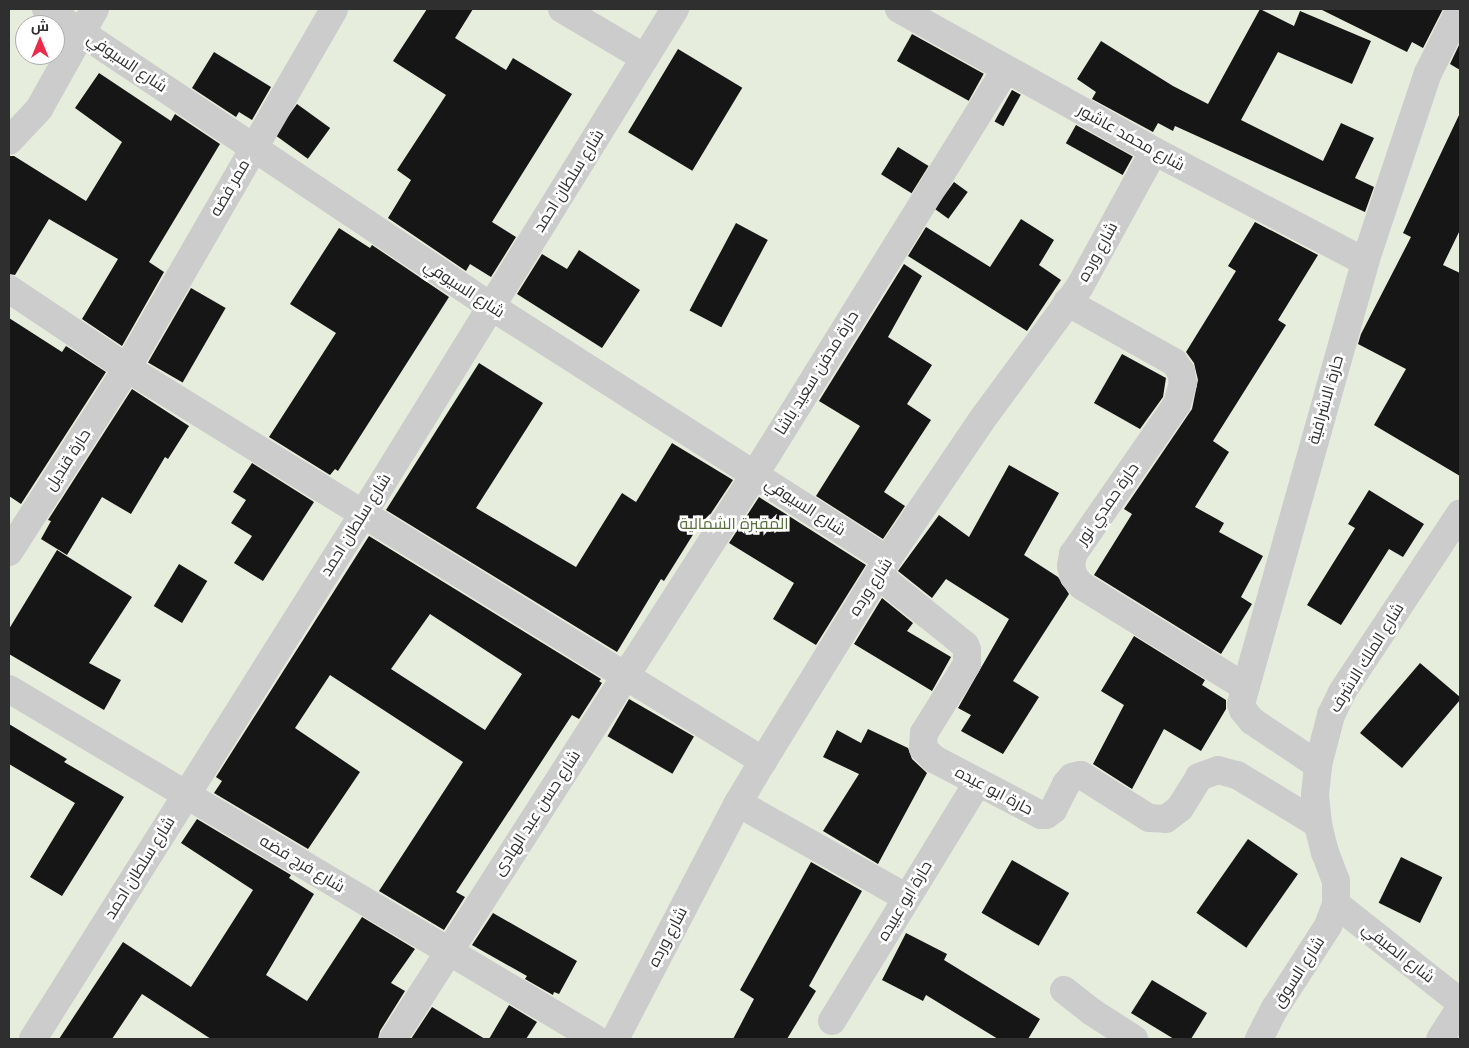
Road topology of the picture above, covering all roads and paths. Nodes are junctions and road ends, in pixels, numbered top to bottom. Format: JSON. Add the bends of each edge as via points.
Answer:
{"nodes":[{"id":1,"x":46,"y":9,"type":"edge"},
{"id":2,"x":94,"y":9,"type":"edge"},
{"id":3,"x":334,"y":9,"type":"edge"},
{"id":4,"x":562,"y":9,"type":"edge"},
{"id":5,"x":675,"y":9,"type":"edge"},
{"id":6,"x":899,"y":9,"type":"edge"},
{"id":7,"x":1460,"y":9,"type":"edge"},
{"id":8,"x":81,"y":32,"type":"junction"},
{"id":9,"x":645,"y":58,"type":"junction"},
{"id":10,"x":1006,"y":68,"type":"junction"},
{"id":11,"x":9,"y":141,"type":"edge"},
{"id":12,"x":252,"y":148,"type":"junction"},
{"id":13,"x":1154,"y":151,"type":"junction"},
{"id":14,"x":1365,"y":262,"type":"junction"},
{"id":15,"x":9,"y":289,"type":"edge"},
{"id":16,"x":1067,"y":302,"type":"junction"},
{"id":17,"x":492,"y":307,"type":"junction"},
{"id":18,"x":127,"y":368,"type":"junction"},
{"id":19,"x":755,"y":474,"type":"junction"},
{"id":20,"x":363,"y":514,"type":"junction"},
{"id":21,"x":1460,"y":514,"type":"edge"},
{"id":22,"x":9,"y":552,"type":"edge"},
{"id":23,"x":882,"y":568,"type":"junction"},
{"id":24,"x":625,"y":676,"type":"junction"},
{"id":25,"x":1245,"y":687,"type":"junction"},
{"id":26,"x":9,"y":689,"type":"edge"},
{"id":27,"x":763,"y":761,"type":"junction"},
{"id":28,"x":1318,"y":765,"type":"junction"},
{"id":29,"x":978,"y":782,"type":"junction"},
{"id":30,"x":186,"y":795,"type":"junction"},
{"id":31,"x":738,"y":803,"type":"junction"},
{"id":32,"x":1318,"y":824,"type":"junction"},
{"id":33,"x":907,"y":898,"type":"junction"},
{"id":34,"x":1336,"y":904,"type":"junction"},
{"id":35,"x":449,"y":952,"type":"junction"},
{"id":36,"x":1064,"y":990,"type":"dead end"},
{"id":37,"x":1460,"y":1002,"type":"edge"},
{"id":38,"x":1460,"y":1008,"type":"edge"},
{"id":39,"x":832,"y":1020,"type":"dead end"},
{"id":40,"x":585,"y":1037,"type":"edge"},
{"id":41,"x":33,"y":1039,"type":"edge"},
{"id":42,"x":393,"y":1039,"type":"edge"},
{"id":43,"x":615,"y":1039,"type":"edge"},
{"id":44,"x":1134,"y":1039,"type":"edge"},
{"id":45,"x":1259,"y":1039,"type":"edge"},
{"id":46,"x":1440,"y":1039,"type":"edge"}],
"edges":[{"from":1,"to":8,"type":"street","name":"شارع السيوفي"},
{"from":2,"to":8,"type":"street"},
{"from":3,"to":12,"type":"street","name":"ممر فضه"},
{"from":4,"to":9,"type":"street"},
{"from":5,"to":9,"type":"street","name":"شارع سلطان احمد"},
{"from":6,"to":10,"type":"street","name":"شارع محمد عاشور"},
{"from":7,"to":14,"type":"street","name":"حارة الاشرافية","via":[[1428,73]]},
{"from":8,"to":11,"type":"street","via":[[39,108]]},
{"from":8,"to":12,"type":"street","name":"شارع السيوفي"},
{"from":9,"to":17,"type":"street","name":"شارع سلطان احمد"},
{"from":10,"to":13,"type":"street","name":"شارع محمد عاشور"},
{"from":10,"to":19,"type":"street","name":"حارة مدفن سعيد باشا"},
{"from":12,"to":17,"type":"street","name":"شارع السيوفي"},
{"from":12,"to":18,"type":"street","name":"ممر فضه"},
{"from":13,"to":14,"type":"street","name":"شارع محمد عاشور"},
{"from":13,"to":16,"type":"street","name":"شارع ورده","via":[[1080,286]]},
{"from":14,"to":25,"type":"street","name":"حارة الاشرافية"},
{"from":15,"to":18,"type":"street"},
{"from":16,"to":23,"type":"street","name":"شارع ورده"},
{"from":16,"to":25,"type":"street","name":"حارة حمدي نور","via":[[1174,362],[1184,383],[1177,404],[1073,554],[1071,566],[1074,577],[1082,586]]},
{"from":17,"to":19,"type":"street","name":"شارع السيوفي"},
{"from":17,"to":20,"type":"street","name":"شارع سلطان احمد"},
{"from":18,"to":20,"type":"street"},
{"from":18,"to":22,"type":"street","name":"حارة قنديل"},
{"from":19,"to":23,"type":"street","name":"شارع السيوفي"},
{"from":19,"to":24,"type":"street","name":"حارة مدفن سعيد باشا"},
{"from":20,"to":24,"type":"street"},
{"from":20,"to":30,"type":"street","name":"شارع سلطان احمد"},
{"from":21,"to":28,"type":"street","name":"شارع الملك الاشرف","via":[[1342,692],[1323,740]]},
{"from":23,"to":27,"type":"street","name":"شارع ورده"},
{"from":23,"to":29,"type":"street","name":"حارة ابو عيده","via":[[965,645],[967,664],[921,741],[927,755]]},
{"from":24,"to":27,"type":"street"},
{"from":24,"to":35,"type":"street","name":"شارع حسن عبد الهادى"},
{"from":25,"to":28,"type":"street","name":"حارة الاشرافية","via":[[1241,704],[1248,716]]},
{"from":26,"to":30,"type":"street","name":"شارع فرج فضه"},
{"from":27,"to":31,"type":"street","name":"شارع ورده"},
{"from":28,"to":32,"type":"street","name":"شارع الملك الاشرف","via":[[1315,795]]},
{"from":29,"to":32,"type":"street","name":"حارة ابو عيده","via":[[1036,814],[1046,815],[1053,810],[1072,777],[1081,775],[1149,818],[1158,820],[1174,815],[1199,777],[1208,772],[1228,771]]},
{"from":29,"to":33,"type":"street","name":"حارة ابو عبيده"},
{"from":30,"to":35,"type":"street","name":"شارع فرج فضه"},
{"from":30,"to":41,"type":"street","name":"شارع سلطان احمد"},
{"from":31,"to":33,"type":"street"},
{"from":31,"to":43,"type":"street","name":"شارع ورده"},
{"from":32,"to":34,"type":"street","name":"شارع الملك الاشرف","via":[[1336,881]]},
{"from":33,"to":39,"type":"street","name":"حارة ابو عبيده"},
{"from":34,"to":37,"type":"street","name":"شارع الصيفي"},
{"from":34,"to":45,"type":"street","name":"شارع السوق","via":[[1328,926]]},
{"from":35,"to":40,"type":"street","name":"شارع فرج فضه"},
{"from":35,"to":42,"type":"street","name":"شارع حسن عبد الهادى"},
{"from":36,"to":44,"type":"street"},
{"from":38,"to":46,"type":"street"}]}
